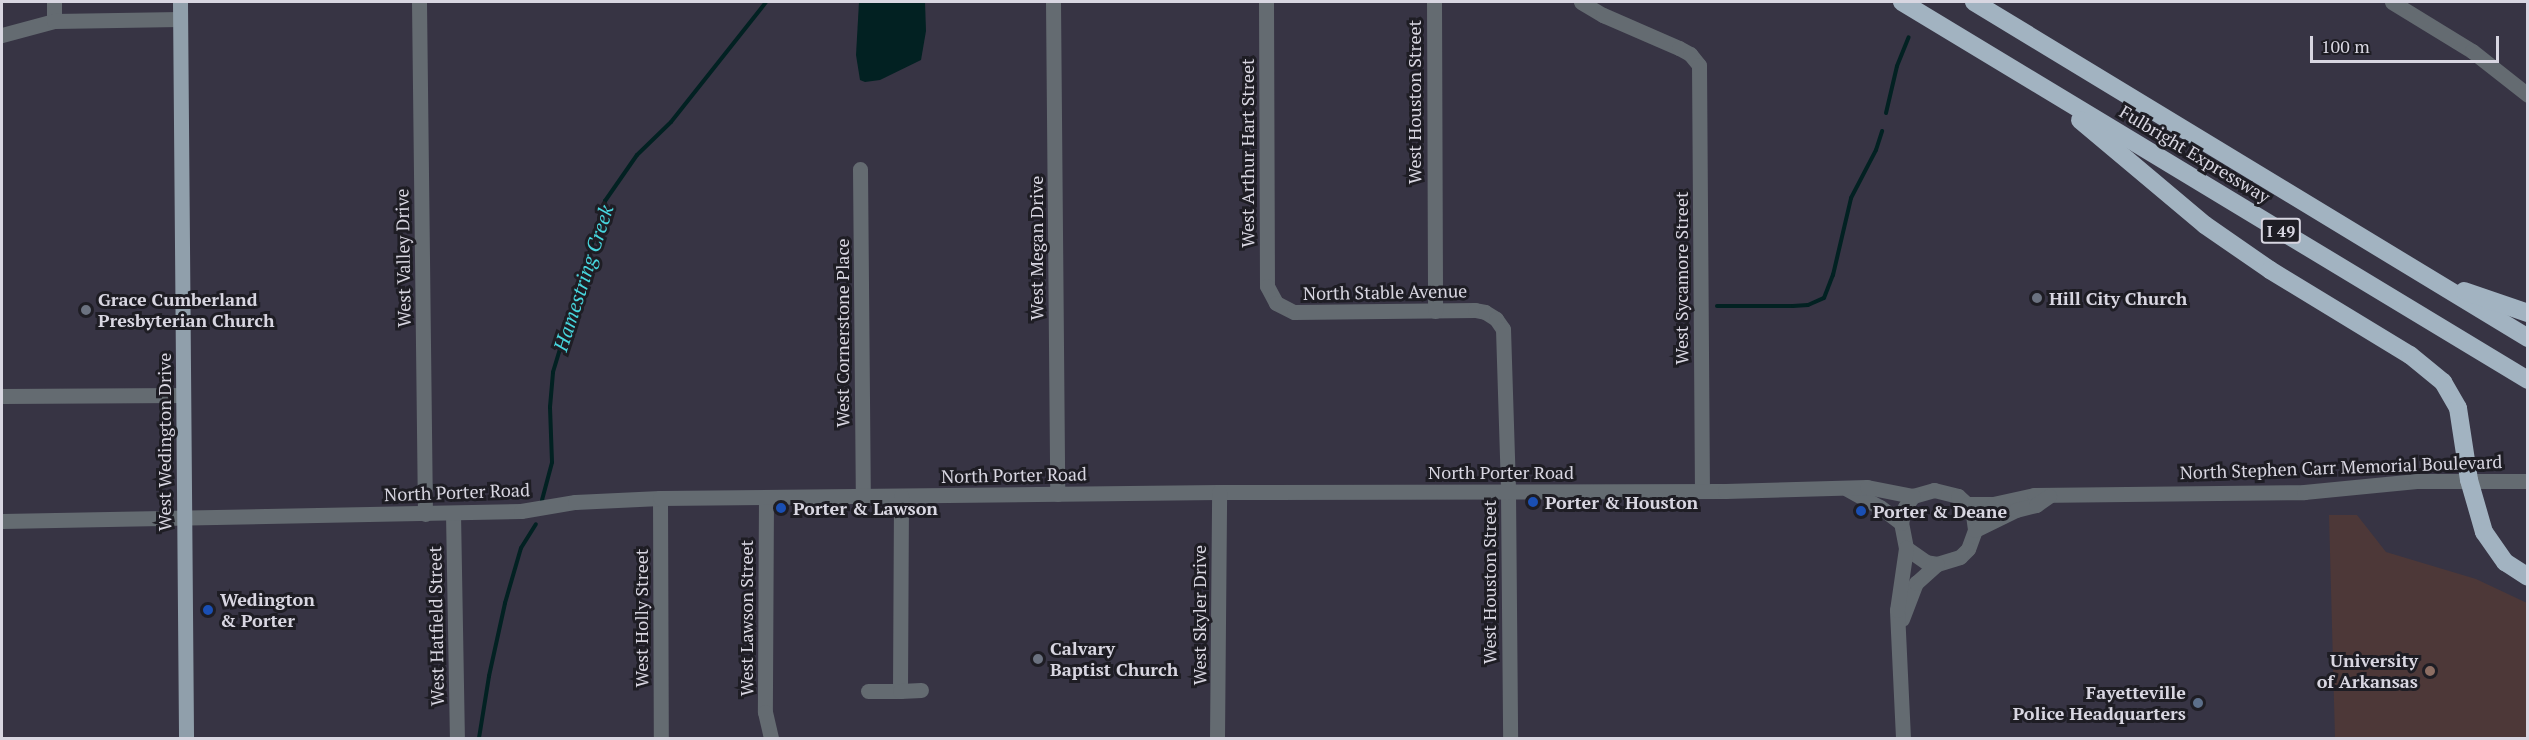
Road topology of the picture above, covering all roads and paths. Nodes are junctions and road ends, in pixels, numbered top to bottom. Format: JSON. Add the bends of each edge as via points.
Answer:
{"nodes":[{"id":1,"x":54,"y":2,"type":"edge"},
{"id":2,"x":180,"y":2,"type":"edge"},
{"id":3,"x":419,"y":2,"type":"edge"},
{"id":4,"x":1053,"y":2,"type":"edge"},
{"id":5,"x":1266,"y":2,"type":"edge"},
{"id":6,"x":1434,"y":2,"type":"edge"},
{"id":7,"x":1581,"y":2,"type":"edge"},
{"id":8,"x":1902,"y":2,"type":"edge"},
{"id":9,"x":1974,"y":2,"type":"edge"},
{"id":10,"x":2392,"y":2,"type":"edge"},
{"id":11,"x":180,"y":20,"type":"junction"},
{"id":12,"x":54,"y":21,"type":"junction"},
{"id":13,"x":2,"y":35,"type":"edge"},
{"id":14,"x":2035,"y":82,"type":"junction"},
{"id":15,"x":2528,"y":95,"type":"edge"},
{"id":16,"x":860,"y":169,"type":"dead end"},
{"id":17,"x":2428,"y":278,"type":"junction"},
{"id":18,"x":1276,"y":303,"type":"joint"},
{"id":19,"x":1435,"y":311,"type":"junction"},
{"id":20,"x":2528,"y":313,"type":"edge"},
{"id":21,"x":1496,"y":319,"type":"joint"},
{"id":22,"x":2528,"y":338,"type":"edge"},
{"id":23,"x":2528,"y":380,"type":"edge"},
{"id":24,"x":183,"y":394,"type":"junction"},
{"id":25,"x":2,"y":396,"type":"edge"},
{"id":26,"x":2469,"y":480,"type":"junction"},
{"id":27,"x":2528,"y":481,"type":"edge"},
{"id":28,"x":1847,"y":489,"type":"junction"},
{"id":29,"x":1702,"y":491,"type":"junction"},
{"id":30,"x":1219,"y":492,"type":"junction"},
{"id":31,"x":1508,"y":492,"type":"junction"},
{"id":32,"x":1057,"y":494,"type":"junction"},
{"id":33,"x":863,"y":496,"type":"junction"},
{"id":34,"x":901,"y":496,"type":"junction"},
{"id":35,"x":1913,"y":496,"type":"junction"},
{"id":36,"x":2049,"y":496,"type":"junction"},
{"id":37,"x":766,"y":497,"type":"junction"},
{"id":38,"x":660,"y":498,"type":"junction"},
{"id":39,"x":1967,"y":504,"type":"junction"},
{"id":40,"x":453,"y":513,"type":"junction"},
{"id":41,"x":425,"y":514,"type":"junction"},
{"id":42,"x":184,"y":518,"type":"junction"},
{"id":43,"x":2,"y":521,"type":"edge"},
{"id":44,"x":1901,"y":524,"type":"junction"},
{"id":45,"x":1975,"y":530,"type":"junction"},
{"id":46,"x":1906,"y":548,"type":"junction"},
{"id":47,"x":1937,"y":564,"type":"junction"},
{"id":48,"x":2528,"y":577,"type":"edge"},
{"id":49,"x":1898,"y":636,"type":"junction"},
{"id":50,"x":921,"y":690,"type":"dead end"},
{"id":51,"x":868,"y":691,"type":"dead end"},
{"id":52,"x":900,"y":691,"type":"junction"},
{"id":53,"x":186,"y":738,"type":"edge"},
{"id":54,"x":458,"y":738,"type":"edge"},
{"id":55,"x":661,"y":738,"type":"edge"},
{"id":56,"x":771,"y":738,"type":"edge"},
{"id":57,"x":1218,"y":738,"type":"edge"},
{"id":58,"x":1510,"y":738,"type":"edge"},
{"id":59,"x":1903,"y":738,"type":"edge"}],
"edges":[{"from":1,"to":12,"type":"street"},
{"from":2,"to":11,"type":"main road","name":"West Wedington Drive"},
{"from":3,"to":41,"type":"street","name":"West Valley Drive"},
{"from":4,"to":32,"type":"street","name":"West Megan Drive"},
{"from":5,"to":18,"type":"street","name":"West Arthur Hart Street","via":[[1268,286]]},
{"from":6,"to":19,"type":"street","name":"West Houston Street"},
{"from":7,"to":29,"type":"street","name":"West Sycamore Street","via":[[1679,48],[1699,65]]},
{"from":8,"to":14,"type":"highway","name":"Fulbright Expressway","number":"I 49"},
{"from":9,"to":17,"type":"highway","name":"Fulbright Expressway","number":"I 49"},
{"from":10,"to":15,"type":"street","via":[[2472,51]]},
{"from":11,"to":12,"type":"street"},
{"from":11,"to":24,"type":"main road","name":"West Wedington Drive"},
{"from":12,"to":13,"type":"street"},
{"from":14,"to":23,"type":"highway","name":"Fulbright Expressway","number":"I 49"},
{"from":14,"to":26,"type":"highway","via":[[2205,225],[2429,369],[2443,382],[2458,408]]},
{"from":16,"to":33,"type":"street","name":"West Cornerstone Place"},
{"from":17,"to":20,"type":"highway"},
{"from":17,"to":22,"type":"highway","name":"Fulbright Expressway","number":"I 49"},
{"from":18,"to":19,"type":"street","name":"North Stable Avenue","via":[[1294,312]]},
{"from":19,"to":21,"type":"street","name":"North Stable Avenue","via":[[1475,310]]},
{"from":21,"to":31,"type":"street","name":"West Houston Street","via":[[1505,342]]},
{"from":24,"to":25,"type":"street"},
{"from":24,"to":42,"type":"main road","name":"West Wedington Drive"},
{"from":26,"to":27,"type":"street","name":"North Stephen Carr Memorial Boulevard"},
{"from":26,"to":36,"type":"street","name":"North Stephen Carr Memorial Boulevard","via":[[2304,492]]},
{"from":26,"to":48,"type":"highway","via":[[2476,512],[2490,543],[2505,562]]},
{"from":28,"to":29,"type":"street","name":"North Porter Road"},
{"from":28,"to":35,"type":"street","name":"North Porter Road","via":[[1867,487]]},
{"from":28,"to":44,"type":"street","name":"North Porter Road"},
{"from":29,"to":31,"type":"street","name":"North Porter Road"},
{"from":30,"to":31,"type":"street","name":"North Porter Road"},
{"from":30,"to":32,"type":"street","name":"North Porter Road"},
{"from":30,"to":57,"type":"street","name":"West Skyler Drive"},
{"from":31,"to":58,"type":"street","name":"West Houston Street"},
{"from":32,"to":34,"type":"street","name":"North Porter Road"},
{"from":33,"to":34,"type":"street","name":"North Porter Road"},
{"from":33,"to":37,"type":"street","name":"North Porter Road"},
{"from":34,"to":52,"type":"street"},
{"from":35,"to":39,"type":"street","via":[[1946,491]]},
{"from":35,"to":44,"type":"street","via":[[1905,507]]},
{"from":36,"to":39,"type":"street","name":"North Stephen Carr Memorial Boulevard"},
{"from":36,"to":45,"type":"street","name":"North Stephen Carr Memorial Boulevard"},
{"from":37,"to":38,"type":"street","name":"North Porter Road"},
{"from":37,"to":56,"type":"street","name":"West Lawson Street","via":[[765,712]]},
{"from":38,"to":40,"type":"street","name":"North Porter Road"},
{"from":38,"to":55,"type":"street","name":"West Holly Street"},
{"from":39,"to":45,"type":"street"},
{"from":40,"to":41,"type":"street","name":"North Porter Road"},
{"from":40,"to":54,"type":"street","name":"West Hatfield Street"},
{"from":41,"to":42,"type":"street","name":"North Porter Road"},
{"from":42,"to":43,"type":"street","name":"North Porter Road"},
{"from":42,"to":53,"type":"main road","name":"West Wedington Drive"},
{"from":44,"to":46,"type":"street"},
{"from":45,"to":47,"type":"street","via":[[1968,549],[1960,557]]},
{"from":46,"to":47,"type":"street","via":[[1926,562]]},
{"from":46,"to":49,"type":"street","via":[[1897,610]]},
{"from":47,"to":49,"type":"street","via":[[1916,583]]},
{"from":49,"to":59,"type":"street"},
{"from":50,"to":52,"type":"street"},
{"from":51,"to":52,"type":"street"}]}
